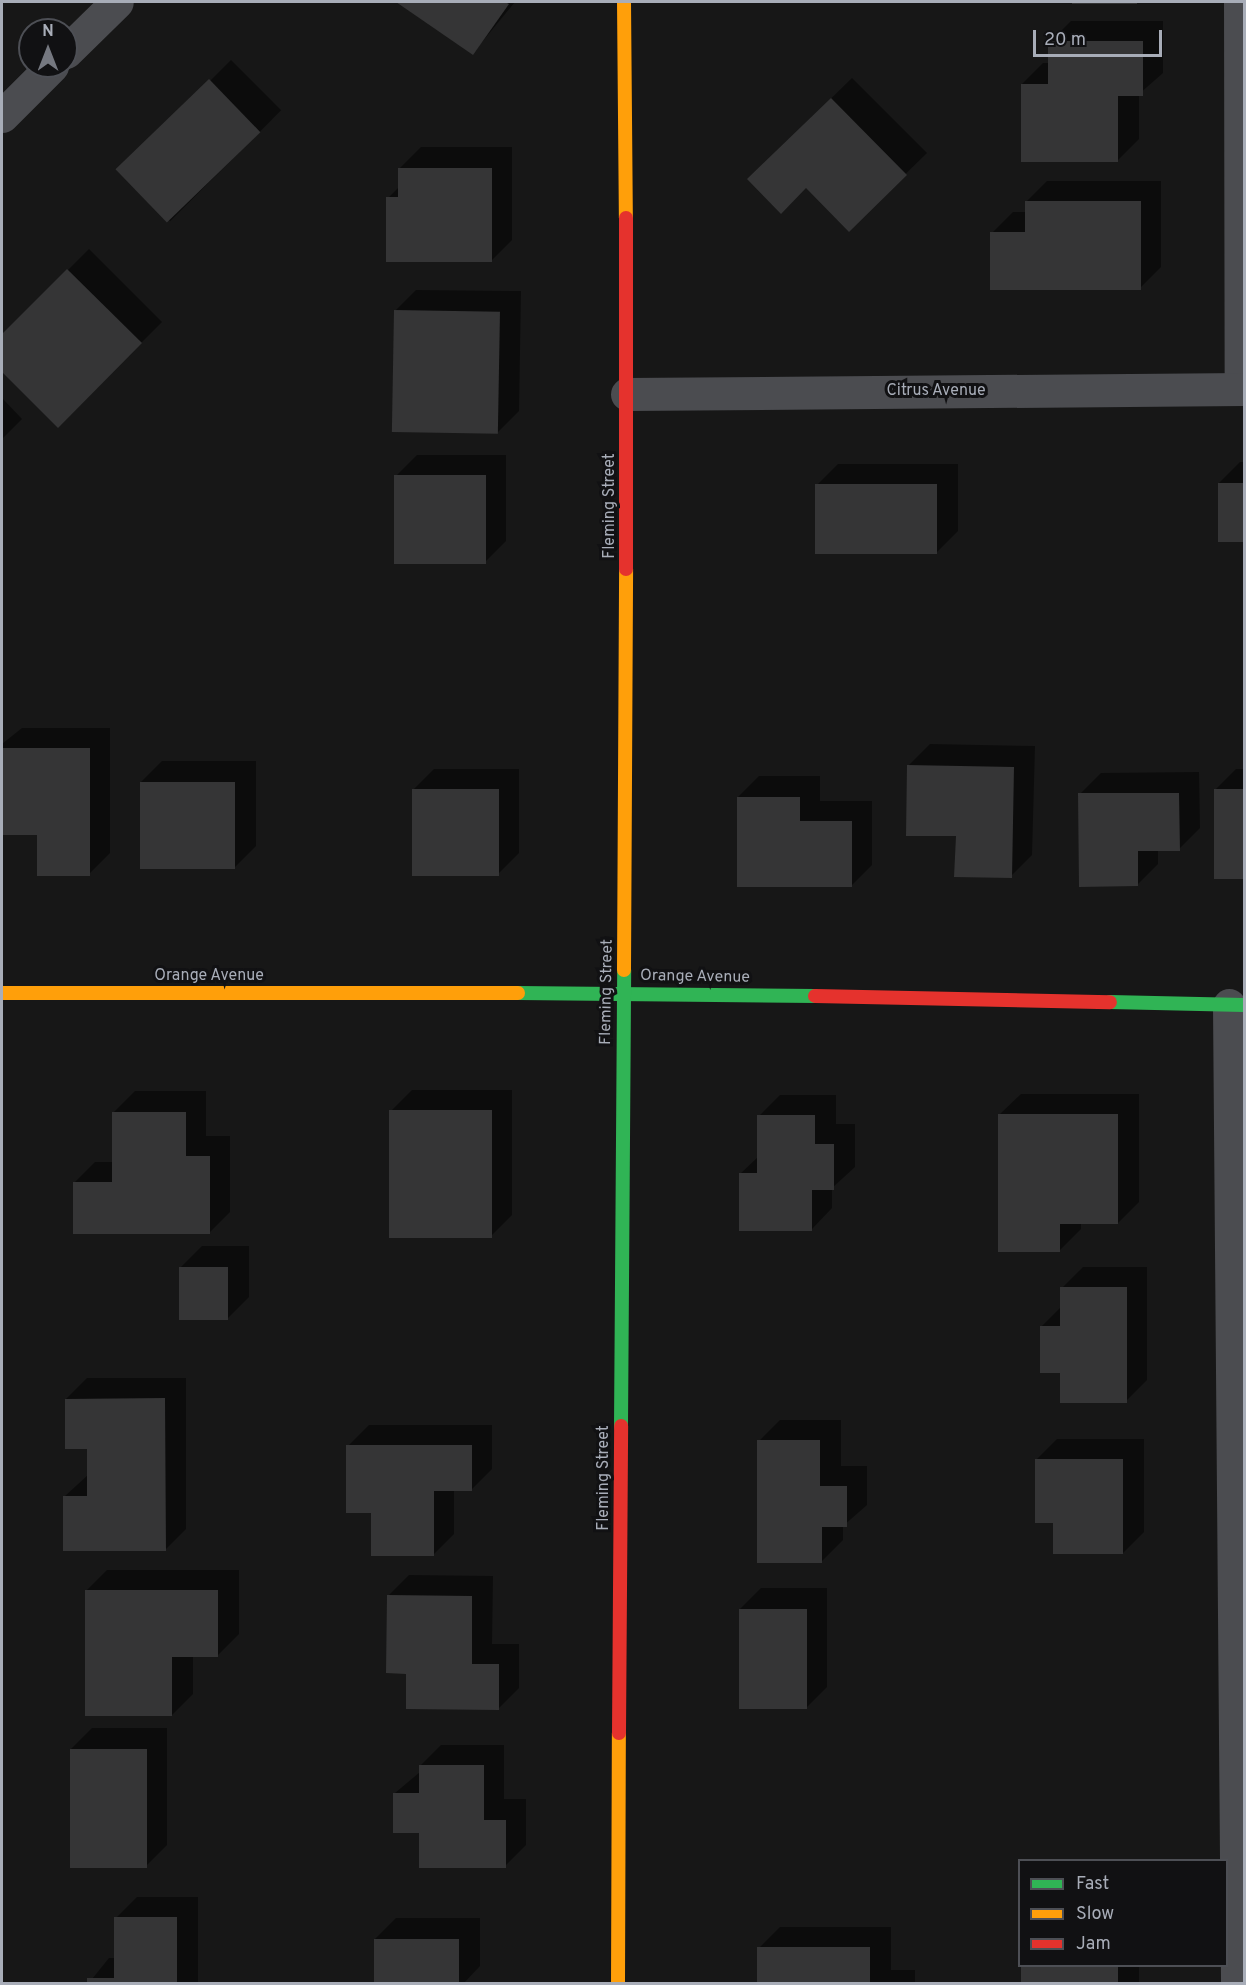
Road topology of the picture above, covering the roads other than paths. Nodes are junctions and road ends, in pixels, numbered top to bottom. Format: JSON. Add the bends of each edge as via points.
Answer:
{"nodes":[{"id":1,"x":117,"y":2,"type":"edge"},
{"id":2,"x":624,"y":2,"type":"edge"},
{"id":3,"x":1240,"y":2,"type":"edge"},
{"id":4,"x":78,"y":40,"type":"edge"},
{"id":5,"x":40,"y":78,"type":"edge"},
{"id":6,"x":2,"y":116,"type":"edge"},
{"id":7,"x":1243,"y":389,"type":"edge"},
{"id":8,"x":627,"y":394,"type":"junction"},
{"id":9,"x":2,"y":993,"type":"edge"},
{"id":10,"x":623,"y":993,"type":"junction"},
{"id":11,"x":1237,"y":1005,"type":"edge"},
{"id":12,"x":1241,"y":1606,"type":"edge"},
{"id":13,"x":618,"y":1983,"type":"edge"},
{"id":14,"x":1237,"y":1983,"type":"edge"}],
"edges":[{"from":1,"to":4,"type":"street"},
{"from":2,"to":8,"type":"street","name":"Fleming Street"},
{"from":3,"to":7,"type":"street"},
{"from":5,"to":6,"type":"street"},
{"from":7,"to":8,"type":"street","name":"Citrus Avenue"},
{"from":8,"to":10,"type":"street","name":"Fleming Street"},
{"from":9,"to":10,"type":"street","name":"Orange Avenue"},
{"from":10,"to":11,"type":"street","name":"Orange Avenue"},
{"from":10,"to":13,"type":"street","name":"Fleming Street"},
{"from":11,"to":12,"type":"street"},
{"from":12,"to":14,"type":"street"}]}
